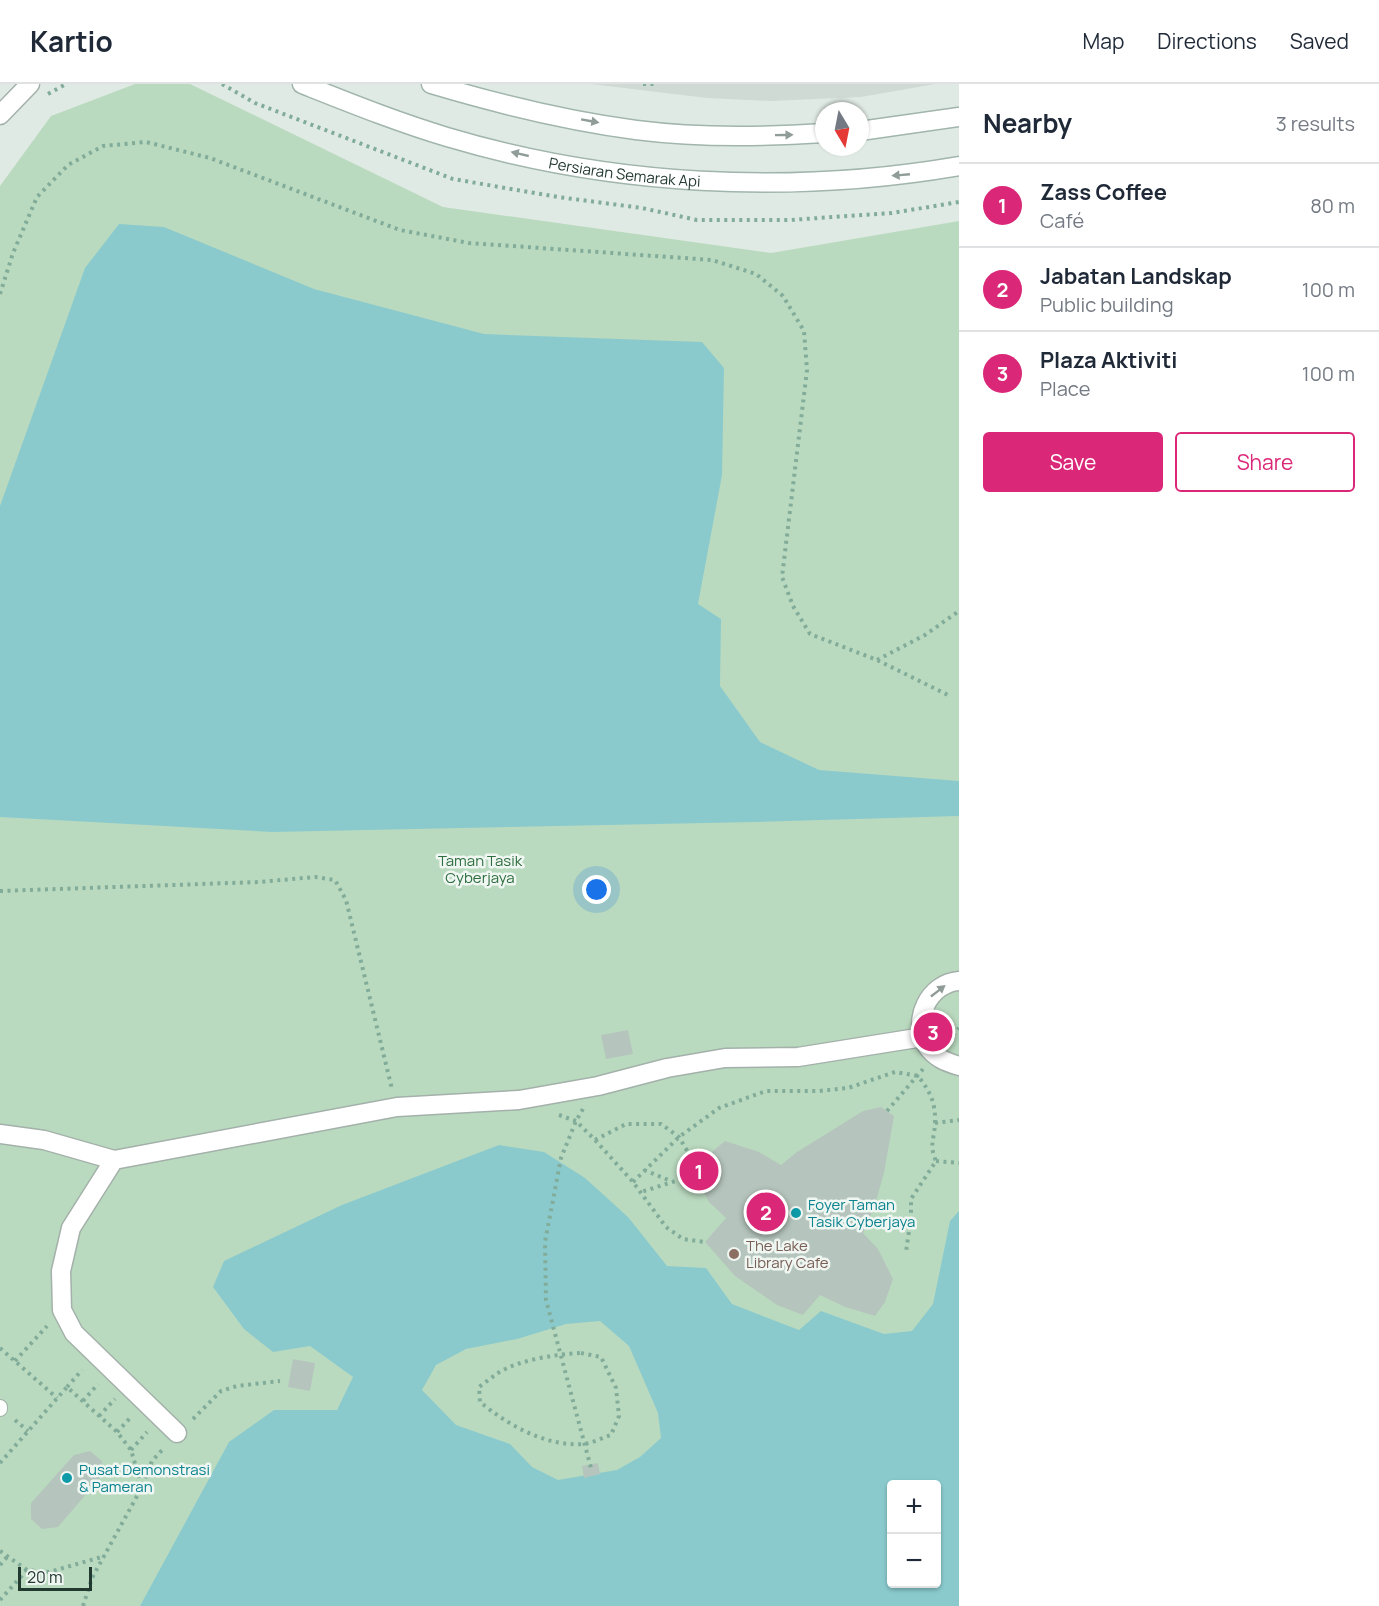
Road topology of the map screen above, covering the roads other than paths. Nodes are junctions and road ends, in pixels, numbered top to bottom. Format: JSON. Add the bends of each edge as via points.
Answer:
{"nodes":[{"id":1,"x":30,"y":84,"type":"edge"},
{"id":2,"x":302,"y":84,"type":"edge"},
{"id":3,"x":431,"y":84,"type":"edge"},
{"id":4,"x":446,"y":87,"type":"edge"},
{"id":5,"x":0,"y":115,"type":"edge"},
{"id":6,"x":959,"y":117,"type":"edge"},
{"id":7,"x":869,"y":130,"type":"edge"},
{"id":8,"x":815,"y":134,"type":"edge"},
{"id":9,"x":959,"y":166,"type":"edge"},
{"id":10,"x":959,"y":981,"type":"edge"},
{"id":11,"x":923,"y":1037,"type":"junction"},
{"id":12,"x":959,"y":1066,"type":"edge"},
{"id":13,"x":0,"y":1134,"type":"edge"},
{"id":14,"x":114,"y":1160,"type":"junction"},
{"id":15,"x":177,"y":1434,"type":"road end"}],
"edges":[{"from":1,"to":5,"type":"street"},
{"from":9,"to":2,"type":"street","name":"Persiaran Semarak Api","one_way":true,"via":[[914,174],[794,182],[651,177],[583,168],[449,137]]},
{"from":3,"to":4,"type":"street"},
{"from":4,"to":8,"type":"street","one_way":true,"via":[[541,112],[637,130]]},
{"from":6,"to":7,"type":"street"},
{"from":11,"to":10,"type":"street","one_way":true,"via":[[923,1009],[930,997],[940,987]]},
{"from":11,"to":12,"type":"street","via":[[936,1055]]},
{"from":11,"to":14,"type":"street","via":[[798,1056],[725,1058],[519,1100],[397,1107]]},
{"from":13,"to":14,"type":"street","via":[[44,1140]]},
{"from":14,"to":15,"type":"street","via":[[71,1228],[61,1271],[62,1310],[74,1333]]}]}
